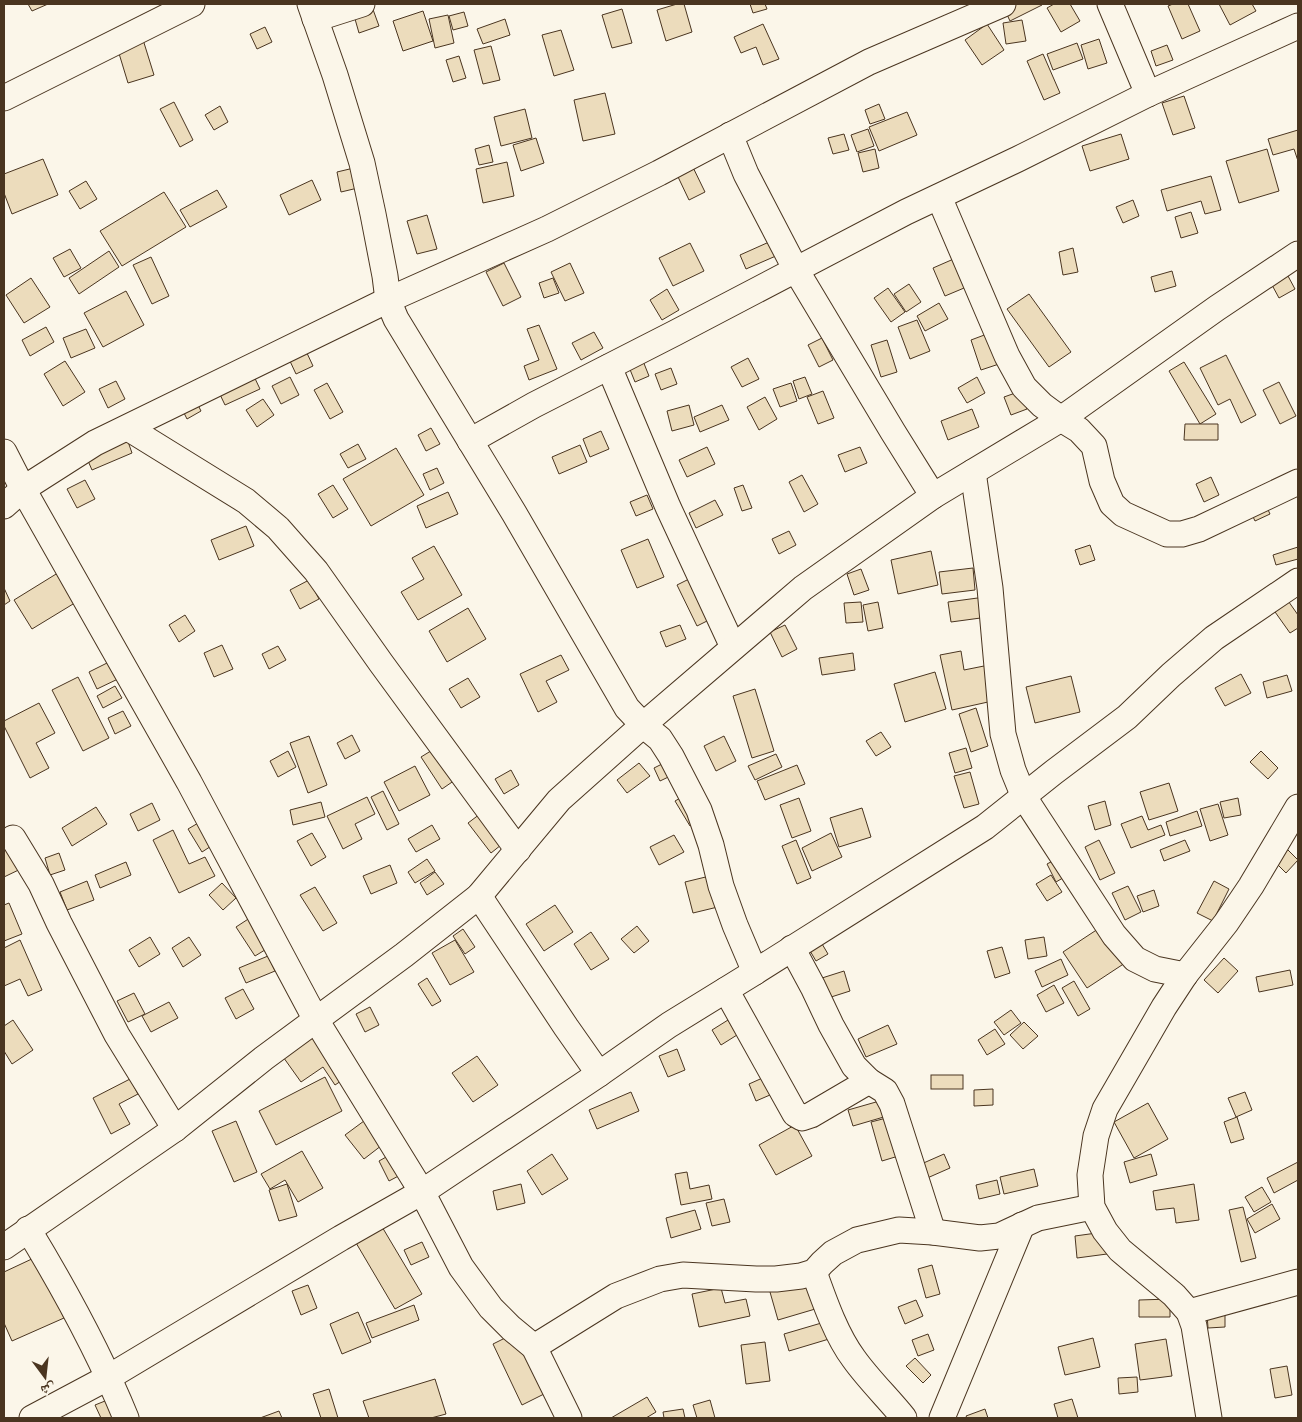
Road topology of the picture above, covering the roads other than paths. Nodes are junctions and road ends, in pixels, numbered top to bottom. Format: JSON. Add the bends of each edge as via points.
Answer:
{"nodes":[{"id":1,"x":192,"y":4,"type":"edge"},
{"id":2,"x":362,"y":4,"type":"edge"},
{"id":3,"x":1003,"y":4,"type":"edge"},
{"id":4,"x":1110,"y":4,"type":"edge"},
{"id":5,"x":312,"y":11,"type":"edge"},
{"id":6,"x":1298,"y":26,"type":"edge"},
{"id":7,"x":7,"y":88,"type":"edge"},
{"id":8,"x":1148,"y":94,"type":"junction"},
{"id":9,"x":730,"y":135,"type":"junction"},
{"id":10,"x":939,"y":197,"type":"junction"},
{"id":11,"x":1298,"y":254,"type":"edge"},
{"id":12,"x":796,"y":270,"type":"junction"},
{"id":13,"x":388,"y":300,"type":"junction"},
{"id":14,"x":609,"y":367,"type":"junction"},
{"id":15,"x":1061,"y":419,"type":"junction"},
{"id":16,"x":128,"y":428,"type":"junction"},
{"id":17,"x":470,"y":441,"type":"junction"},
{"id":18,"x":4,"y":452,"type":"edge"},
{"id":19,"x":973,"y":472,"type":"junction"},
{"id":20,"x":1298,"y":482,"type":"edge"},
{"id":21,"x":23,"y":489,"type":"junction"},
{"id":22,"x":934,"y":496,"type":"junction"},
{"id":23,"x":4,"y":506,"type":"edge"},
{"id":24,"x":1298,"y":581,"type":"edge"},
{"id":25,"x":733,"y":647,"type":"junction"},
{"id":26,"x":643,"y":725,"type":"junction"},
{"id":27,"x":1024,"y":797,"type":"junction"},
{"id":28,"x":1298,"y":807,"type":"edge"},
{"id":29,"x":13,"y":838,"type":"dead end"},
{"id":30,"x":518,"y":850,"type":"junction"},
{"id":31,"x":479,"y":896,"type":"junction"},
{"id":32,"x":792,"y":948,"type":"junction"},
{"id":33,"x":755,"y":972,"type":"junction"},
{"id":34,"x":1185,"y":976,"type":"junction"},
{"id":35,"x":726,"y":990,"type":"junction"},
{"id":36,"x":316,"y":1020,"type":"junction"},
{"id":37,"x":599,"y":1074,"type":"junction"},
{"id":38,"x":869,"y":1081,"type":"junction"},
{"id":39,"x":176,"y":1128,"type":"junction"},
{"id":40,"x":422,"y":1192,"type":"junction"},
{"id":41,"x":1092,"y":1207,"type":"junction"},
{"id":42,"x":1022,"y":1225,"type":"junction"},
{"id":43,"x":28,"y":1229,"type":"junction"},
{"id":44,"x":932,"y":1232,"type":"junction"},
{"id":45,"x":4,"y":1247,"type":"edge"},
{"id":46,"x":814,"y":1272,"type":"junction"},
{"id":47,"x":1298,"y":1282,"type":"edge"},
{"id":48,"x":1189,"y":1312,"type":"junction"},
{"id":49,"x":534,"y":1347,"type":"junction"},
{"id":50,"x":109,"y":1377,"type":"junction"},
{"id":51,"x":32,"y":1418,"type":"edge"},
{"id":52,"x":126,"y":1418,"type":"edge"},
{"id":53,"x":570,"y":1418,"type":"edge"},
{"id":54,"x":904,"y":1418,"type":"edge"},
{"id":55,"x":942,"y":1418,"type":"edge"},
{"id":56,"x":1209,"y":1418,"type":"edge"}],
"edges":[{"from":1,"to":7,"type":"street"},
{"from":2,"to":5,"type":"street"},
{"from":3,"to":9,"type":"street","via":[[869,62]]},
{"from":4,"to":8,"type":"street"},
{"from":5,"to":13,"type":"street","via":[[362,163]]},
{"from":6,"to":8,"type":"street"},
{"from":8,"to":10,"type":"street"},
{"from":9,"to":12,"type":"street","via":[[746,174]]},
{"from":9,"to":13,"type":"street","via":[[547,229]]},
{"from":10,"to":12,"type":"street"},
{"from":10,"to":15,"type":"street","via":[[1007,356],[1024,387]]},
{"from":11,"to":15,"type":"street"},
{"from":12,"to":14,"type":"street"},
{"from":12,"to":22,"type":"street"},
{"from":13,"to":16,"type":"street"},
{"from":13,"to":17,"type":"street","via":[[396,319]]},
{"from":14,"to":17,"type":"street"},
{"from":14,"to":25,"type":"street","via":[[668,507]]},
{"from":15,"to":19,"type":"street"},
{"from":15,"to":20,"type":"street","via":[[1079,430],[1094,446],[1102,481],[1112,504],[1123,514],[1167,534],[1199,529]]},
{"from":16,"to":21,"type":"street","via":[[95,443]]},
{"from":16,"to":30,"type":"street","via":[[246,501],[278,528],[316,571]]},
{"from":17,"to":26,"type":"street","via":[[627,708]]},
{"from":18,"to":21,"type":"street"},
{"from":19,"to":22,"type":"street"},
{"from":19,"to":27,"type":"street","via":[[990,588],[1003,734]]},
{"from":21,"to":23,"type":"street"},
{"from":21,"to":36,"type":"street","via":[[190,782]]},
{"from":22,"to":25,"type":"street","via":[[803,588]]},
{"from":24,"to":27,"type":"street","via":[[1214,638],[1127,717]]},
{"from":25,"to":26,"type":"street"},
{"from":26,"to":30,"type":"street","via":[[559,800]]},
{"from":26,"to":33,"type":"street","via":[[660,738],[672,756],[699,810],[721,886]]},
{"from":27,"to":32,"type":"street","via":[[985,827]]},
{"from":27,"to":34,"type":"street","via":[[1114,935],[1135,959],[1156,969]]},
{"from":28,"to":34,"type":"street","via":[[1251,886]]},
{"from":29,"to":39,"type":"street","via":[[41,884],[117,1034]]},
{"from":30,"to":31,"type":"street"},
{"from":31,"to":36,"type":"street"},
{"from":31,"to":37,"type":"street"},
{"from":32,"to":33,"type":"street"},
{"from":32,"to":38,"type":"street","via":[[854,1066]]},
{"from":33,"to":35,"type":"street"},
{"from":34,"to":41,"type":"street","via":[[1105,1109],[1096,1136],[1090,1175]]},
{"from":35,"to":37,"type":"street"},
{"from":35,"to":38,"type":"street","via":[[795,1114],[802,1118],[818,1111]]},
{"from":36,"to":39,"type":"street"},
{"from":36,"to":40,"type":"street"},
{"from":37,"to":40,"type":"street"},
{"from":38,"to":44,"type":"street","via":[[885,1091],[892,1104]]},
{"from":39,"to":43,"type":"street"},
{"from":40,"to":49,"type":"street","via":[[471,1281],[491,1308]]},
{"from":40,"to":50,"type":"street"},
{"from":41,"to":42,"type":"street","via":[[1038,1218]]},
{"from":41,"to":48,"type":"street","via":[[1120,1250],[1174,1295]]},
{"from":42,"to":44,"type":"street","via":[[999,1236],[980,1238]]},
{"from":42,"to":55,"type":"street"},
{"from":43,"to":45,"type":"street"},
{"from":43,"to":50,"type":"street"},
{"from":44,"to":46,"type":"street","via":[[899,1230],[857,1240],[832,1253]]},
{"from":46,"to":49,"type":"street","via":[[776,1279],[683,1275],[660,1279],[616,1296]]},
{"from":46,"to":54,"type":"street","via":[[825,1305],[853,1358]]},
{"from":47,"to":48,"type":"street"},
{"from":48,"to":56,"type":"street"},
{"from":49,"to":53,"type":"street"},
{"from":50,"to":51,"type":"street"},
{"from":50,"to":52,"type":"street"}]}
